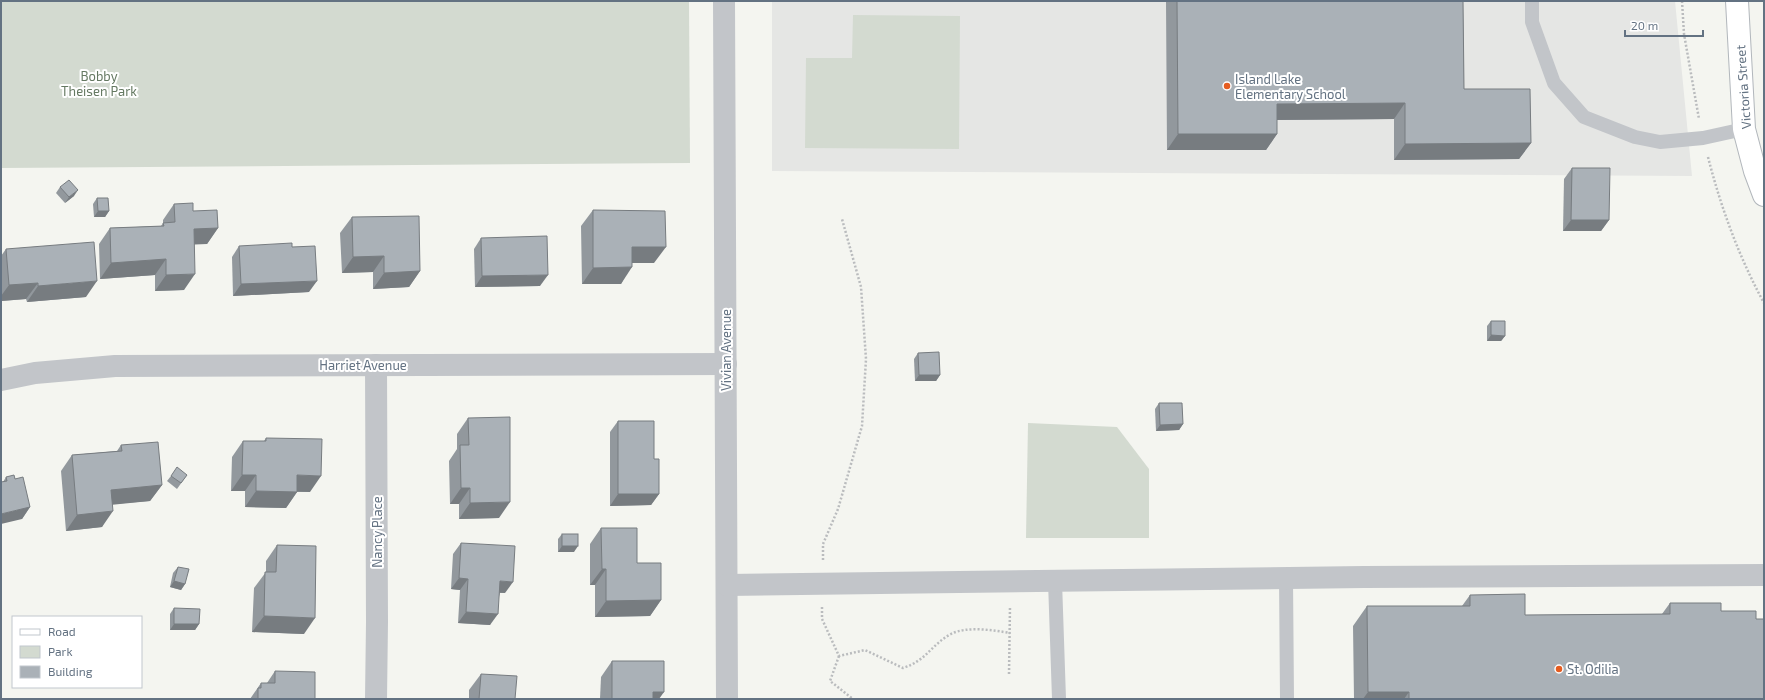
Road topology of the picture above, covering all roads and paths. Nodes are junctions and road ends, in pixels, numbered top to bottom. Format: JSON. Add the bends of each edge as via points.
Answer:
{"nodes":[{"id":1,"x":724,"y":1,"type":"edge"},
{"id":2,"x":1532,"y":1,"type":"edge"},
{"id":3,"x":1737,"y":1,"type":"edge"},
{"id":4,"x":1744,"y":129,"type":"junction"},
{"id":5,"x":1764,"y":195,"type":"edge"},
{"id":6,"x":842,"y":219,"type":"dead end"},
{"id":7,"x":726,"y":364,"type":"junction"},
{"id":8,"x":376,"y":365,"type":"junction"},
{"id":9,"x":1,"y":380,"type":"edge"},
{"id":10,"x":1764,"y":575,"type":"edge"},
{"id":11,"x":1286,"y":578,"type":"junction"},
{"id":12,"x":1010,"y":581,"type":"junction"},
{"id":13,"x":1055,"y":581,"type":"junction"},
{"id":14,"x":822,"y":583,"type":"junction"},
{"id":15,"x":727,"y":585,"type":"junction"},
{"id":16,"x":1010,"y":633,"type":"junction"},
{"id":17,"x":839,"y":656,"type":"junction"},
{"id":18,"x":1009,"y":674,"type":"dead end"},
{"id":19,"x":376,"y":699,"type":"edge"},
{"id":20,"x":728,"y":699,"type":"edge"},
{"id":21,"x":853,"y":699,"type":"edge"},
{"id":22,"x":1059,"y":699,"type":"edge"},
{"id":23,"x":1287,"y":699,"type":"edge"}],
"edges":[{"from":1,"to":7,"type":"street","name":"Vivian Avenue"},
{"from":2,"to":4,"type":"lane","via":[[1532,22],[1554,84],[1584,117],[1635,138],[1660,142],[1703,138]]},
{"from":3,"to":4,"type":"street","name":"Victoria Street"},
{"from":4,"to":5,"type":"street","name":"Victoria Street"},
{"from":6,"to":14,"type":"path","via":[[861,287],[866,359],[862,426],[838,509],[823,544]]},
{"from":7,"to":8,"type":"street","name":"Harriet Avenue"},
{"from":7,"to":15,"type":"street","name":"Vivian Avenue"},
{"from":8,"to":9,"type":"street","name":"Harriet Avenue","via":[[92,367],[35,373]]},
{"from":8,"to":19,"type":"street","name":"Nancy Place"},
{"from":10,"to":11,"type":"street"},
{"from":11,"to":13,"type":"street"},
{"from":11,"to":23,"type":"lane"},
{"from":12,"to":13,"type":"street"},
{"from":12,"to":14,"type":"street"},
{"from":12,"to":16,"type":"path"},
{"from":13,"to":22,"type":"lane"},
{"from":14,"to":15,"type":"street"},
{"from":14,"to":17,"type":"path","via":[[822,619]]},
{"from":15,"to":20,"type":"street","name":"Vivian Avenue"},
{"from":16,"to":17,"type":"path","via":[[980,628],[952,634],[916,664],[903,668],[865,650]]},
{"from":16,"to":18,"type":"path"},
{"from":17,"to":21,"type":"path","via":[[830,681]]}]}
